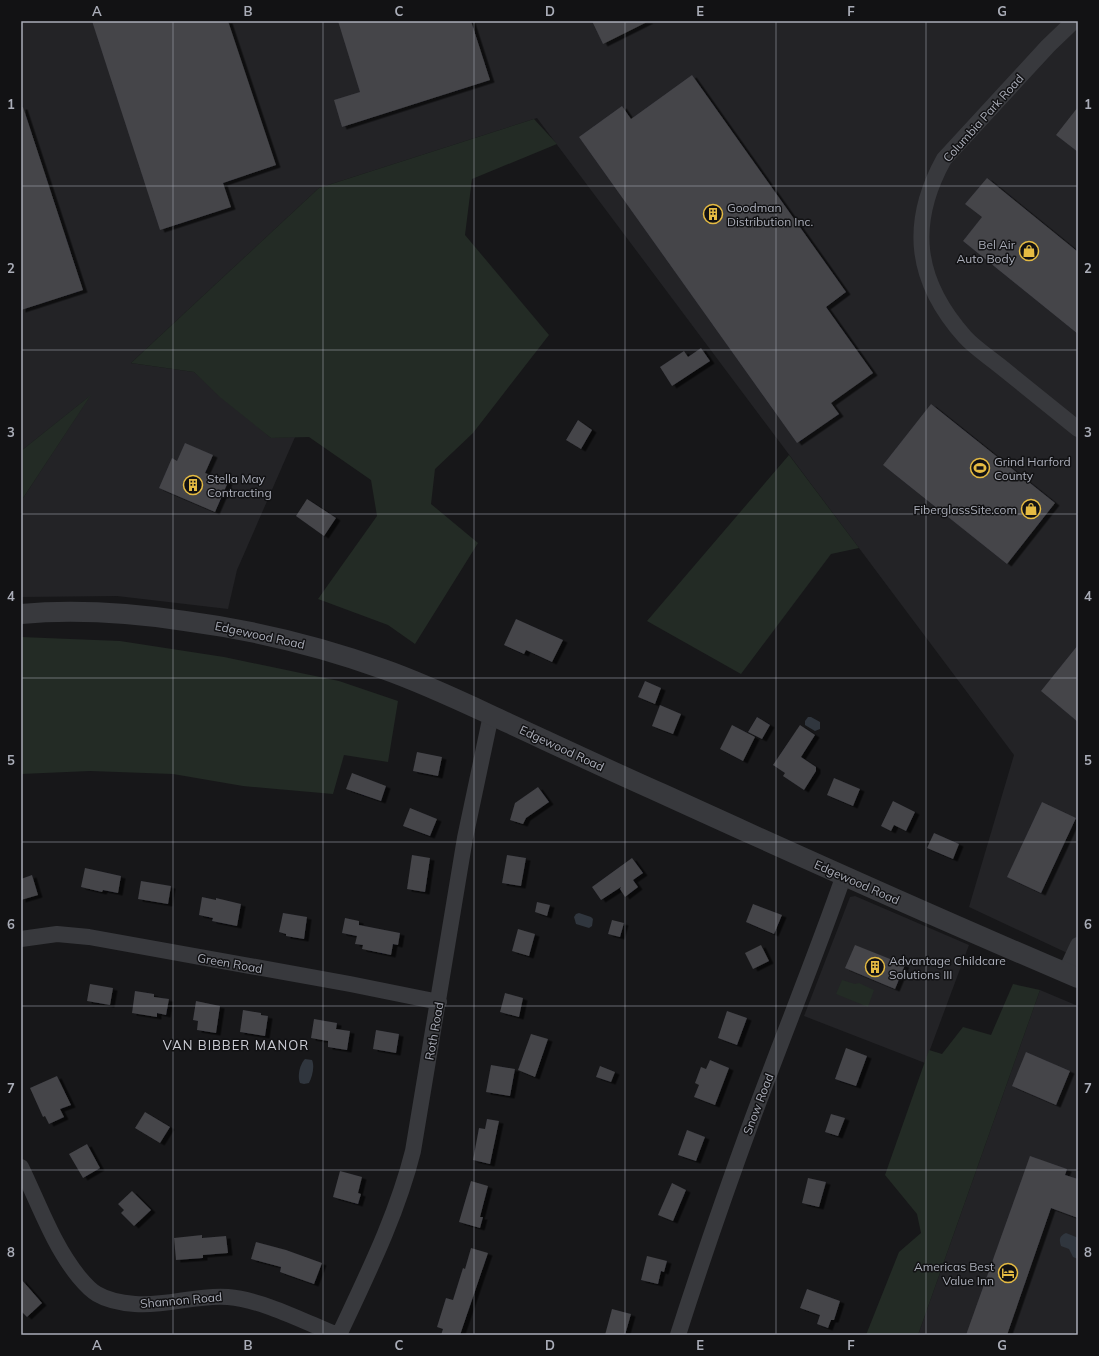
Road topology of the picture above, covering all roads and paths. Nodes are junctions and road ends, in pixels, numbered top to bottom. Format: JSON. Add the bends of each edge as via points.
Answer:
{"nodes":[{"id":1,"x":1074,"y":21,"type":"edge"},
{"id":2,"x":1078,"y":429,"type":"edge"},
{"id":3,"x":21,"y":614,"type":"edge"},
{"id":4,"x":491,"y":715,"type":"junction"},
{"id":5,"x":844,"y":876,"type":"junction"},
{"id":6,"x":21,"y":939,"type":"edge"},
{"id":7,"x":1078,"y":945,"type":"edge"},
{"id":8,"x":1072,"y":976,"type":"edge"},
{"id":9,"x":439,"y":1002,"type":"junction"},
{"id":10,"x":21,"y":1167,"type":"edge"},
{"id":11,"x":338,"y":1335,"type":"edge"},
{"id":12,"x":678,"y":1335,"type":"edge"}],
"edges":[{"from":1,"to":2,"type":"street","name":"Columbia Park Road","via":[[944,159],[926,199],[921,251],[933,292],[947,315],[966,338]]},
{"from":3,"to":4,"type":"street","name":"Edgewood Road","via":[[132,614],[272,636],[327,650],[386,670]]},
{"from":4,"to":5,"type":"street","name":"Edgewood Road"},
{"from":4,"to":9,"type":"street","name":"Roth Road","via":[[465,838]]},
{"from":5,"to":8,"type":"street","name":"Edgewood Road"},
{"from":5,"to":12,"type":"street","name":"Snow Road","via":[[752,1120]]},
{"from":6,"to":9,"type":"street","name":"Green Road","via":[[57,934],[90,937]]},
{"from":7,"to":8,"type":"street"},
{"from":9,"to":11,"type":"street","name":"Roth Road","via":[[407,1178],[373,1262]]},
{"from":10,"to":11,"type":"street","name":"Shannon Road","via":[[55,1240],[77,1274],[96,1293],[134,1304],[228,1296],[262,1305]]}]}
